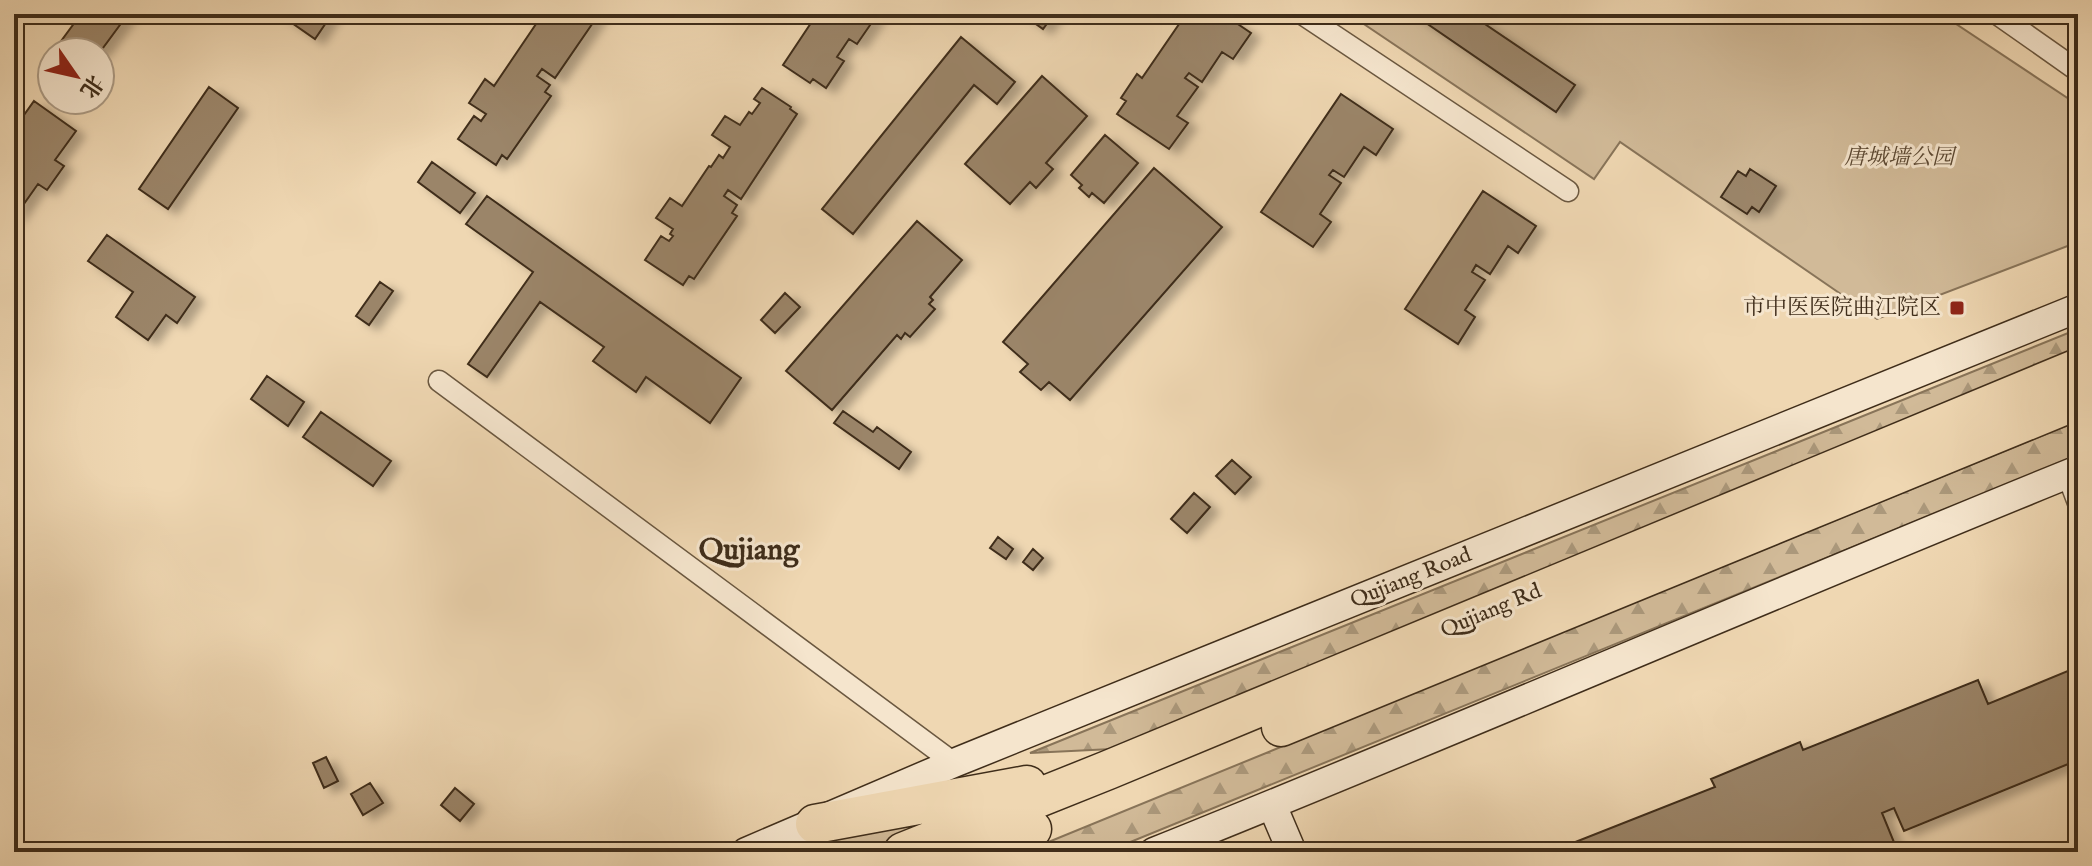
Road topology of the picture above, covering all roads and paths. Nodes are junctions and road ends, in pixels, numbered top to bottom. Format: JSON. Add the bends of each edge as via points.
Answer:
{"nodes":[{"id":1,"x":1302,"y":14,"type":"edge"},
{"id":2,"x":1997,"y":14,"type":"edge"},
{"id":3,"x":2078,"y":71,"type":"edge"},
{"id":4,"x":1568,"y":191,"type":"dead end"},
{"id":5,"x":2078,"y":308,"type":"edge"},
{"id":6,"x":2078,"y":368,"type":"edge"},
{"id":7,"x":439,"y":381,"type":"dead end"},
{"id":8,"x":2078,"y":400,"type":"edge"},
{"id":9,"x":2073,"y":472,"type":"edge"},
{"id":10,"x":2078,"y":503,"type":"edge"},
{"id":11,"x":954,"y":763,"type":"junction"},
{"id":12,"x":1108,"y":770,"type":"junction"},
{"id":13,"x":1272,"y":805,"type":"junction"},
{"id":14,"x":815,"y":824,"type":"junction"},
{"id":15,"x":746,"y":852,"type":"edge"},
{"id":16,"x":903,"y":852,"type":"edge"},
{"id":17,"x":975,"y":852,"type":"edge"},
{"id":18,"x":1154,"y":852,"type":"edge"},
{"id":19,"x":1292,"y":852,"type":"edge"}],
"edges":[{"from":1,"to":4,"type":"street"},
{"from":2,"to":3,"type":"street"},
{"from":5,"to":11,"type":"main road","name":"Qujiang Road"},
{"from":6,"to":12,"type":"highway","name":"Qujiang Rd"},
{"from":7,"to":11,"type":"street"},
{"from":8,"to":17,"type":"highway","name":"Qujiang Rd"},
{"from":9,"to":10,"type":"street"},
{"from":9,"to":13,"type":"main road"},
{"from":11,"to":14,"type":"main road","name":"Qujiang Road"},
{"from":12,"to":14,"type":"highway"},
{"from":12,"to":16,"type":"highway","name":"Qujiang Rd"},
{"from":13,"to":18,"type":"main road"},
{"from":13,"to":19,"type":"main road"},
{"from":14,"to":15,"type":"main road","name":"Qujiang Road"}]}
